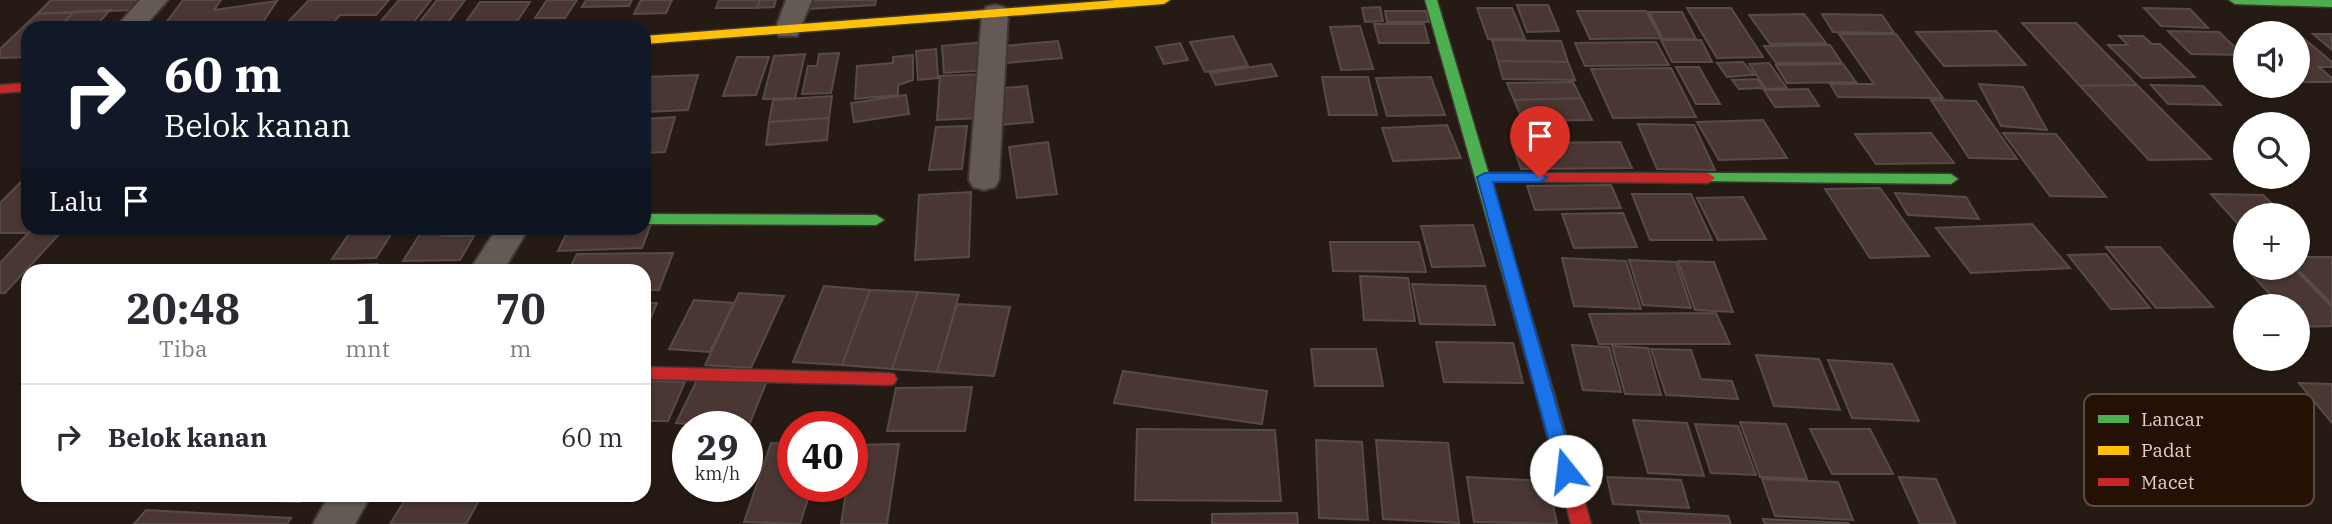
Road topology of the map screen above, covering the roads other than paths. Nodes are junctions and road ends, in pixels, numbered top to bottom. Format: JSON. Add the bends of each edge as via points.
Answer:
{"nodes":[{"id":1,"x":155,"y":0,"type":"edge"},
{"id":2,"x":799,"y":0,"type":"edge"},
{"id":3,"x":1150,"y":0,"type":"edge"},
{"id":4,"x":1431,"y":0,"type":"edge"},
{"id":5,"x":2237,"y":0,"type":"edge"},
{"id":6,"x":2332,"y":3,"type":"edge"},
{"id":7,"x":995,"y":13,"type":"junction"},
{"id":8,"x":135,"y":21,"type":"edge"},
{"id":9,"x":788,"y":30,"type":"junction"},
{"id":10,"x":651,"y":40,"type":"edge"},
{"id":11,"x":21,"y":88,"type":"edge"},
{"id":12,"x":0,"y":89,"type":"edge"},
{"id":13,"x":1485,"y":177,"type":"junction"},
{"id":14,"x":1951,"y":179,"type":"dead end"},
{"id":15,"x":984,"y":180,"type":"dead end"},
{"id":16,"x":651,"y":219,"type":"edge"},
{"id":17,"x":876,"y":220,"type":"dead end"},
{"id":18,"x":508,"y":235,"type":"edge"},
{"id":19,"x":490,"y":264,"type":"edge"},
{"id":20,"x":651,"y":373,"type":"edge"},
{"id":21,"x":888,"y":379,"type":"dead end"},
{"id":22,"x":347,"y":502,"type":"edge"},
{"id":23,"x":333,"y":524,"type":"edge"},
{"id":24,"x":1581,"y":524,"type":"edge"}],
"edges":[{"from":1,"to":8,"type":"street"},
{"from":2,"to":9,"type":"street"},
{"from":3,"to":7,"type":"street"},
{"from":4,"to":13,"type":"street"},
{"from":5,"to":6,"type":"street"},
{"from":7,"to":9,"type":"street"},
{"from":7,"to":15,"type":"street"},
{"from":9,"to":10,"type":"street"},
{"from":11,"to":12,"type":"street"},
{"from":13,"to":14,"type":"street"},
{"from":13,"to":24,"type":"street"},
{"from":16,"to":17,"type":"street"},
{"from":18,"to":19,"type":"street"},
{"from":20,"to":21,"type":"street"},
{"from":22,"to":23,"type":"street"}]}
